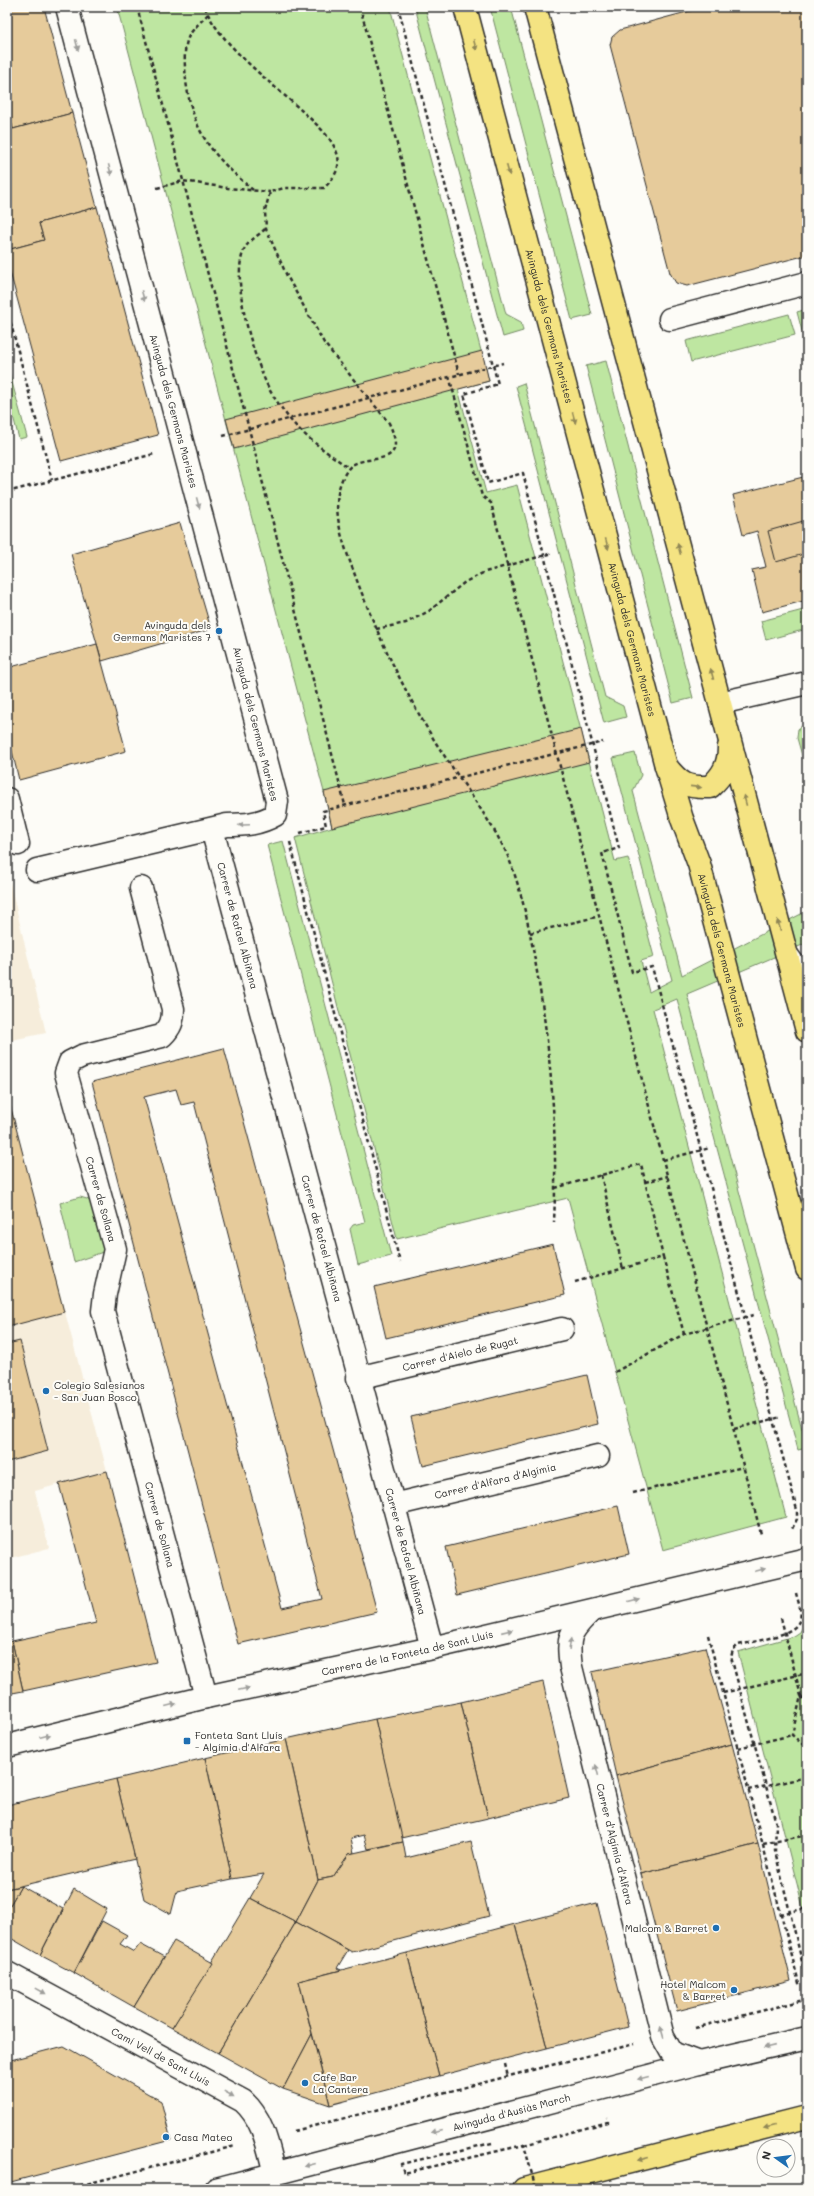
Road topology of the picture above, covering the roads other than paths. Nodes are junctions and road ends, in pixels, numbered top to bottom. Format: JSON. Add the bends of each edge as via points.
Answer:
{"nodes":[{"id":1,"x":67,"y":7,"type":"edge"},
{"id":2,"x":465,"y":7,"type":"edge"},
{"id":3,"x":535,"y":7,"type":"edge"},
{"id":4,"x":807,"y":283,"type":"edge"},
{"id":5,"x":670,"y":319,"type":"dead end"},
{"id":6,"x":807,"y":683,"type":"edge"},
{"id":7,"x":720,"y":703,"type":"junction"},
{"id":8,"x":728,"y":736,"type":"junction"},
{"id":9,"x":666,"y":766,"type":"junction"},
{"id":10,"x":7,"y":799,"type":"edge"},
{"id":11,"x":212,"y":829,"type":"junction"},
{"id":12,"x":18,"y":844,"type":"dead end"},
{"id":13,"x":37,"y":870,"type":"dead end"},
{"id":14,"x":141,"y":888,"type":"dead end"},
{"id":15,"x":787,"y":955,"type":"junction"},
{"id":16,"x":807,"y":976,"type":"edge"},
{"id":17,"x":807,"y":1031,"type":"edge"},
{"id":18,"x":807,"y":1269,"type":"edge"},
{"id":19,"x":562,"y":1329,"type":"dead end"},
{"id":20,"x":358,"y":1378,"type":"junction"},
{"id":21,"x":598,"y":1456,"type":"dead end"},
{"id":22,"x":393,"y":1505,"type":"junction"},
{"id":23,"x":807,"y":1559,"type":"edge"},
{"id":24,"x":591,"y":1611,"type":"junction"},
{"id":25,"x":432,"y":1648,"type":"junction"},
{"id":26,"x":206,"y":1697,"type":"junction"},
{"id":27,"x":7,"y":1746,"type":"edge"},
{"id":28,"x":7,"y":1973,"type":"edge"},
{"id":29,"x":807,"y":2038,"type":"edge"},
{"id":30,"x":699,"y":2063,"type":"junction"},
{"id":31,"x":807,"y":2117,"type":"edge"},
{"id":32,"x":275,"y":2174,"type":"junction"},
{"id":33,"x":216,"y":2189,"type":"edge"},
{"id":34,"x":524,"y":2189,"type":"edge"}],
"edges":[{"from":1,"to":11,"type":"street","name":"Avinguda dels Germans Maristes","one_way":true,"via":[[277,801],[275,815],[264,821]]},
{"from":2,"to":9,"type":"main road","name":"Avinguda dels Germans Maristes","one_way":true},
{"from":7,"to":3,"type":"main road","one_way":true},
{"from":4,"to":5,"type":"street"},
{"from":6,"to":7,"type":"street"},
{"from":7,"to":8,"type":"main road"},
{"from":9,"to":8,"type":"main road","one_way":true,"via":[[676,779],[692,788],[710,787],[723,775],[729,759]]},
{"from":15,"to":8,"type":"main road","one_way":true},
{"from":9,"to":18,"type":"main road","name":"Avinguda dels Germans Maristes","via":[[699,864]]},
{"from":10,"to":12,"type":"street"},
{"from":11,"to":13,"type":"street"},
{"from":11,"to":20,"type":"street","name":"Carrer de Rafael Albiñana"},
{"from":14,"to":26,"type":"street","name":"Carrer de Sollana","via":[[173,1009],[171,1024],[162,1036],[82,1056],[70,1062],[66,1073],[115,1249],[103,1311]]},
{"from":15,"to":16,"type":"street","via":[[799,971]]},
{"from":15,"to":17,"type":"main road"},
{"from":19,"to":20,"type":"street","name":"Carrer d'Aielo de Rugat"},
{"from":20,"to":22,"type":"street","name":"Carrer de Rafael Albiñana"},
{"from":21,"to":22,"type":"street","name":"Carrer d'Alfara d'Algímia"},
{"from":22,"to":25,"type":"street","name":"Carrer de Rafael Albiñana"},
{"from":24,"to":23,"type":"street","name":"Carrera de la Fonteta de Sant Lluís","one_way":true},
{"from":25,"to":24,"type":"street","name":"Carrera de la Fonteta de Sant Lluís","one_way":true},
{"from":30,"to":24,"type":"street","name":"Carrer d'Algímia d'Alfara","one_way":true,"via":[[672,2053],[663,2037],[571,1667],[568,1646],[574,1627]]},
{"from":26,"to":25,"type":"street","name":"Carrera de la Fonteta de Sant Lluís","one_way":true},
{"from":27,"to":26,"type":"street","name":"Carrera de la Fonteta de Sant Lluís","one_way":true},
{"from":28,"to":32,"type":"street","name":"Camí Vell de Sant Lluís","one_way":true,"via":[[243,2101],[260,2121]]},
{"from":29,"to":30,"type":"street","name":"Avinguda d'Ausiàs March","one_way":true},
{"from":30,"to":32,"type":"street","name":"Avinguda d'Ausiàs March","one_way":true},
{"from":31,"to":34,"type":"main road","one_way":true},
{"from":32,"to":33,"type":"street","name":"Avinguda d'Ausiàs March"}]}
